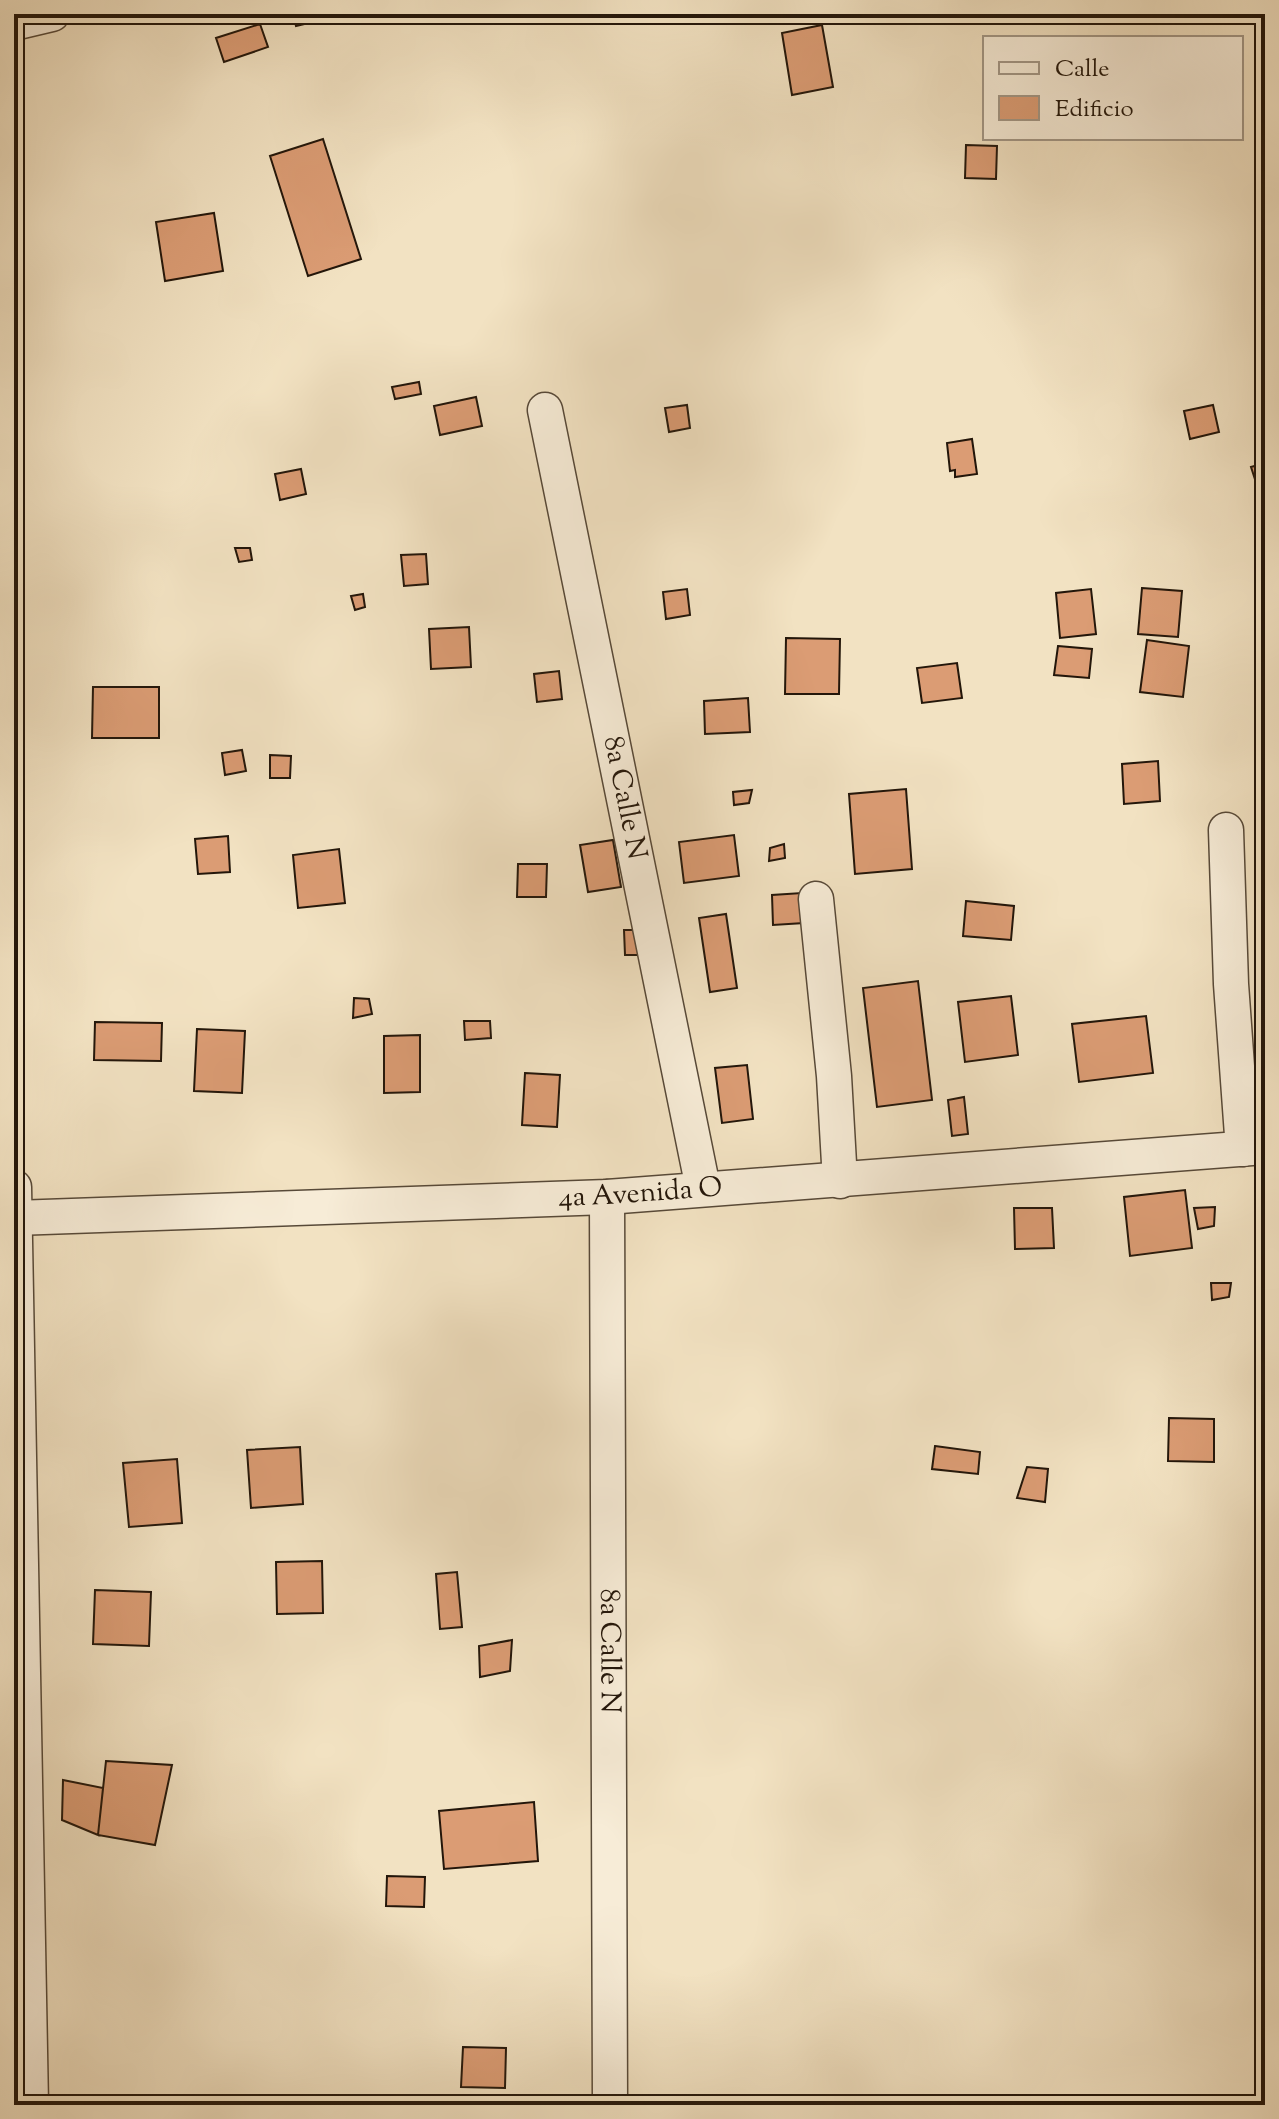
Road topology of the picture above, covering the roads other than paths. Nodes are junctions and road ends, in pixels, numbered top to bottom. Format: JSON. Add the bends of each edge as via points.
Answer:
{"nodes":[{"id":1,"x":52,"y":14,"type":"edge"},
{"id":2,"x":14,"y":23,"type":"edge"},
{"id":3,"x":545,"y":410,"type":"dead end"},
{"id":4,"x":1226,"y":830,"type":"dead end"},
{"id":5,"x":816,"y":899,"type":"dead end"},
{"id":6,"x":1254,"y":1148,"type":"edge"},
{"id":7,"x":840,"y":1181,"type":"junction"},
{"id":8,"x":14,"y":1187,"type":"edge"},
{"id":9,"x":703,"y":1188,"type":"junction"},
{"id":10,"x":607,"y":1197,"type":"junction"},
{"id":11,"x":15,"y":1218,"type":"edge"},
{"id":12,"x":31,"y":2105,"type":"edge"},
{"id":13,"x":610,"y":2105,"type":"edge"}],
"edges":[{"from":1,"to":2,"type":"street"},
{"from":3,"to":9,"type":"street","name":"8a Calle N"},
{"from":4,"to":6,"type":"street","via":[[1231,984]]},
{"from":5,"to":7,"type":"street"},
{"from":6,"to":7,"type":"street","name":"4a Avenida O"},
{"from":7,"to":9,"type":"street","name":"4a Avenida O"},
{"from":8,"to":11,"type":"street"},
{"from":9,"to":10,"type":"street","name":"4a Avenida O"},
{"from":10,"to":11,"type":"street","name":"4a Avenida O"},
{"from":10,"to":13,"type":"street","name":"8a Calle N"},
{"from":11,"to":12,"type":"street"}]}
